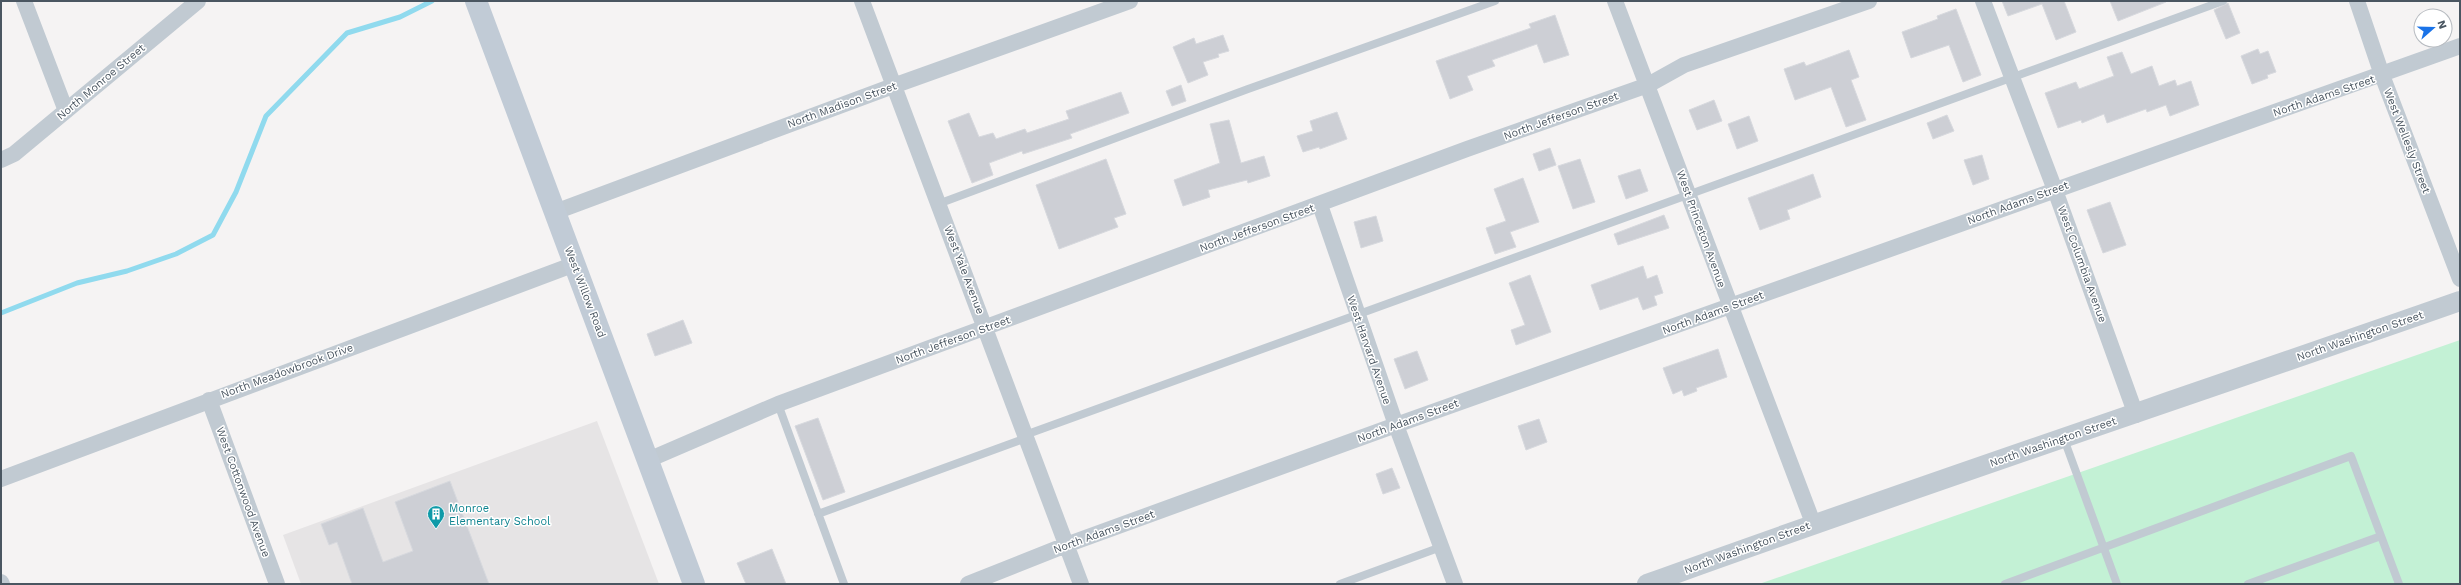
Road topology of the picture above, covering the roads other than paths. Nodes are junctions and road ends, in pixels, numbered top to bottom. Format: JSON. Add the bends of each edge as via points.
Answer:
{"nodes":[{"id":1,"x":24,"y":1,"type":"edge"},
{"id":2,"x":198,"y":1,"type":"edge"},
{"id":3,"x":476,"y":1,"type":"edge"},
{"id":4,"x":862,"y":1,"type":"edge"},
{"id":5,"x":1130,"y":1,"type":"edge"},
{"id":6,"x":1495,"y":1,"type":"edge"},
{"id":7,"x":1615,"y":1,"type":"edge"},
{"id":8,"x":1869,"y":1,"type":"edge"},
{"id":9,"x":1983,"y":1,"type":"edge"},
{"id":10,"x":2222,"y":1,"type":"edge"},
{"id":11,"x":2357,"y":1,"type":"edge"},
{"id":12,"x":2460,"y":46,"type":"edge"},
{"id":13,"x":2382,"y":75,"type":"junction"},
{"id":14,"x":2013,"y":79,"type":"junction"},
{"id":15,"x":1648,"y":85,"type":"junction"},
{"id":16,"x":893,"y":86,"type":"junction"},
{"id":17,"x":66,"y":111,"type":"junction"},
{"id":18,"x":1,"y":160,"type":"edge"},
{"id":19,"x":2055,"y":190,"type":"junction"},
{"id":20,"x":1688,"y":196,"type":"junction"},
{"id":21,"x":938,"y":204,"type":"junction"},
{"id":22,"x":1320,"y":205,"type":"junction"},
{"id":23,"x":555,"y":212,"type":"junction"},
{"id":24,"x":574,"y":264,"type":"junction"},
{"id":25,"x":2460,"y":280,"type":"edge"},
{"id":26,"x":2460,"y":301,"type":"edge"},
{"id":27,"x":1730,"y":307,"type":"junction"},
{"id":28,"x":1357,"y":315,"type":"junction"},
{"id":29,"x":986,"y":328,"type":"junction"},
{"id":30,"x":209,"y":400,"type":"junction"},
{"id":31,"x":778,"y":404,"type":"junction"},
{"id":32,"x":2136,"y":415,"type":"junction"},
{"id":33,"x":1396,"y":425,"type":"junction"},
{"id":34,"x":1026,"y":437,"type":"junction"},
{"id":35,"x":2064,"y":439,"type":"junction"},
{"id":36,"x":648,"y":460,"type":"junction"},
{"id":37,"x":1,"y":479,"type":"edge"},
{"id":38,"x":818,"y":514,"type":"junction"},
{"id":39,"x":1813,"y":523,"type":"junction"},
{"id":40,"x":2381,"y":536,"type":"junction"},
{"id":41,"x":1066,"y":545,"type":"junction"},
{"id":42,"x":1441,"y":547,"type":"junction"},
{"id":43,"x":2104,"y":548,"type":"junction"},
{"id":44,"x":277,"y":584,"type":"edge"},
{"id":45,"x":694,"y":584,"type":"edge"},
{"id":46,"x":844,"y":584,"type":"edge"},
{"id":47,"x":968,"y":584,"type":"edge"},
{"id":48,"x":1081,"y":584,"type":"edge"},
{"id":49,"x":1340,"y":584,"type":"edge"},
{"id":50,"x":1455,"y":584,"type":"edge"},
{"id":51,"x":1647,"y":584,"type":"edge"},
{"id":52,"x":2005,"y":584,"type":"edge"},
{"id":53,"x":2117,"y":584,"type":"edge"},
{"id":54,"x":2248,"y":584,"type":"edge"},
{"id":55,"x":2399,"y":584,"type":"edge"}],
"edges":[{"from":1,"to":17,"type":"street"},
{"from":2,"to":17,"type":"street","name":"North Monroe Street"},
{"from":3,"to":23,"type":"main road","name":"West Willow Road"},
{"from":4,"to":16,"type":"street","name":"West Yale Avenue"},
{"from":5,"to":16,"type":"street","name":"North Madison Street"},
{"from":6,"to":21,"type":"lane"},
{"from":7,"to":15,"type":"street","name":"West Princeton Avenue"},
{"from":8,"to":15,"type":"street","name":"North Jefferson Street","via":[[1684,65]]},
{"from":9,"to":14,"type":"street","name":"West Columbia Avenue"},
{"from":10,"to":14,"type":"lane"},
{"from":11,"to":13,"type":"street","name":"West Wellesly Street"},
{"from":12,"to":13,"type":"street","name":"North Adams Street"},
{"from":13,"to":19,"type":"street","name":"North Adams Street"},
{"from":13,"to":25,"type":"street","name":"West Wellesly Street"},
{"from":14,"to":19,"type":"street","name":"West Columbia Avenue"},
{"from":14,"to":20,"type":"lane"},
{"from":15,"to":20,"type":"street","name":"West Princeton Avenue"},
{"from":15,"to":22,"type":"street","name":"North Jefferson Street"},
{"from":16,"to":21,"type":"street","name":"West Yale Avenue"},
{"from":16,"to":23,"type":"street","name":"North Madison Street"},
{"from":17,"to":18,"type":"street","name":"North Monroe Street","via":[[14,154]]},
{"from":19,"to":27,"type":"street","name":"North Adams Street"},
{"from":19,"to":32,"type":"street","name":"West Columbia Avenue"},
{"from":20,"to":27,"type":"street","name":"West Princeton Avenue"},
{"from":20,"to":28,"type":"lane"},
{"from":21,"to":29,"type":"street","name":"West Yale Avenue"},
{"from":22,"to":28,"type":"street","name":"West Harvard Avenue"},
{"from":22,"to":29,"type":"street","name":"North Jefferson Street"},
{"from":23,"to":24,"type":"main road","name":"West Willow Road"},
{"from":24,"to":30,"type":"street","name":"North Meadowbrook Drive"},
{"from":24,"to":36,"type":"main road","name":"West Willow Road"},
{"from":26,"to":32,"type":"street","name":"North Washington Street"},
{"from":27,"to":33,"type":"street","name":"North Adams Street"},
{"from":27,"to":39,"type":"street","name":"West Princeton Avenue"},
{"from":28,"to":33,"type":"street","name":"West Harvard Avenue"},
{"from":28,"to":34,"type":"lane"},
{"from":29,"to":31,"type":"street","name":"North Jefferson Street"},
{"from":29,"to":34,"type":"street","name":"West Yale Avenue"},
{"from":30,"to":37,"type":"street","name":"North Meadowbrook Drive"},
{"from":30,"to":44,"type":"street","name":"West Cottonwood Avenue"},
{"from":31,"to":36,"type":"street","name":"North Jefferson Street"},
{"from":31,"to":38,"type":"lane"},
{"from":32,"to":35,"type":"street","name":"North Washington Street"},
{"from":33,"to":41,"type":"street","name":"North Adams Street"},
{"from":33,"to":42,"type":"street","name":"West Harvard Avenue"},
{"from":34,"to":38,"type":"lane"},
{"from":34,"to":41,"type":"street","name":"West Yale Avenue"},
{"from":35,"to":39,"type":"street","name":"North Washington Street"},
{"from":35,"to":43,"type":"lane"},
{"from":36,"to":45,"type":"main road","name":"West Willow Road"},
{"from":38,"to":46,"type":"lane"},
{"from":39,"to":51,"type":"street","name":"North Washington Street"},
{"from":40,"to":43,"type":"lane","via":[[2351,456]]},
{"from":40,"to":54,"type":"lane"},
{"from":40,"to":55,"type":"lane"},
{"from":41,"to":47,"type":"street","name":"North Adams Street"},
{"from":41,"to":48,"type":"street","name":"West Yale Avenue"},
{"from":42,"to":49,"type":"lane"},
{"from":42,"to":50,"type":"street","name":"West Harvard Avenue"},
{"from":43,"to":52,"type":"lane"},
{"from":43,"to":53,"type":"lane"}]}
